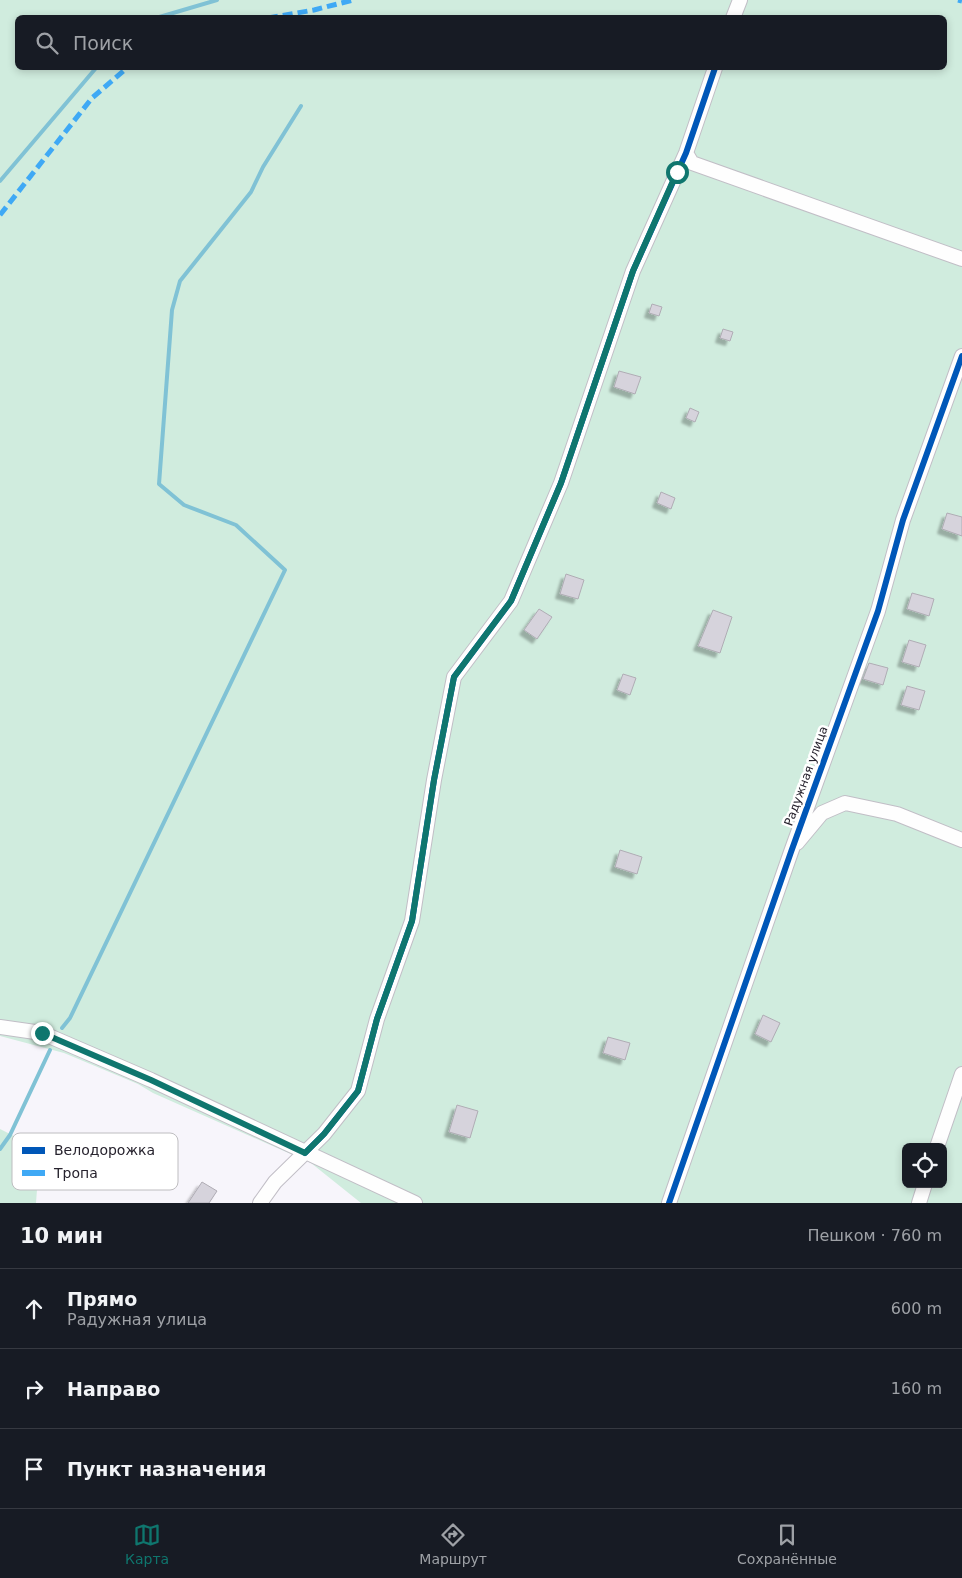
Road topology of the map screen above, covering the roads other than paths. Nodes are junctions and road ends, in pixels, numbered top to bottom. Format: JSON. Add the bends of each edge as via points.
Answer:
{"nodes":[{"id":1,"x":740,"y":0,"type":"edge"},
{"id":2,"x":734,"y":15,"type":"edge"},
{"id":3,"x":713,"y":70,"type":"edge"},
{"id":4,"x":686,"y":153,"type":"junction"},
{"id":5,"x":962,"y":259,"type":"edge"},
{"id":6,"x":962,"y":356,"type":"edge"},
{"id":7,"x":962,"y":840,"type":"edge"},
{"id":8,"x":791,"y":852,"type":"junction"},
{"id":9,"x":0,"y":1027,"type":"edge"},
{"id":10,"x":962,"y":1074,"type":"edge"},
{"id":11,"x":938,"y":1143,"type":"edge"},
{"id":12,"x":305,"y":1153,"type":"junction"},
{"id":13,"x":924,"y":1188,"type":"edge"},
{"id":14,"x":260,"y":1203,"type":"edge"},
{"id":15,"x":415,"y":1203,"type":"edge"},
{"id":16,"x":669,"y":1203,"type":"edge"},
{"id":17,"x":919,"y":1203,"type":"edge"}],
"edges":[{"from":1,"to":2,"type":"street"},
{"from":3,"to":4,"type":"street"},
{"from":4,"to":5,"type":"street","via":[[692,163]]},
{"from":4,"to":12,"type":"street","via":[[633,271],[561,483],[511,601],[454,677],[412,921],[377,1019],[358,1091]]},
{"from":6,"to":8,"type":"street","name":"Радужная улица","via":[[903,520],[878,611]]},
{"from":7,"to":8,"type":"street","via":[[897,814],[845,802],[822,812]]},
{"from":8,"to":16,"type":"street","name":"Радужная улица"},
{"from":9,"to":12,"type":"street","via":[[42,1033]]},
{"from":10,"to":11,"type":"street"},
{"from":12,"to":14,"type":"street","via":[[275,1182]]},
{"from":12,"to":15,"type":"street"},
{"from":13,"to":17,"type":"street"}]}
